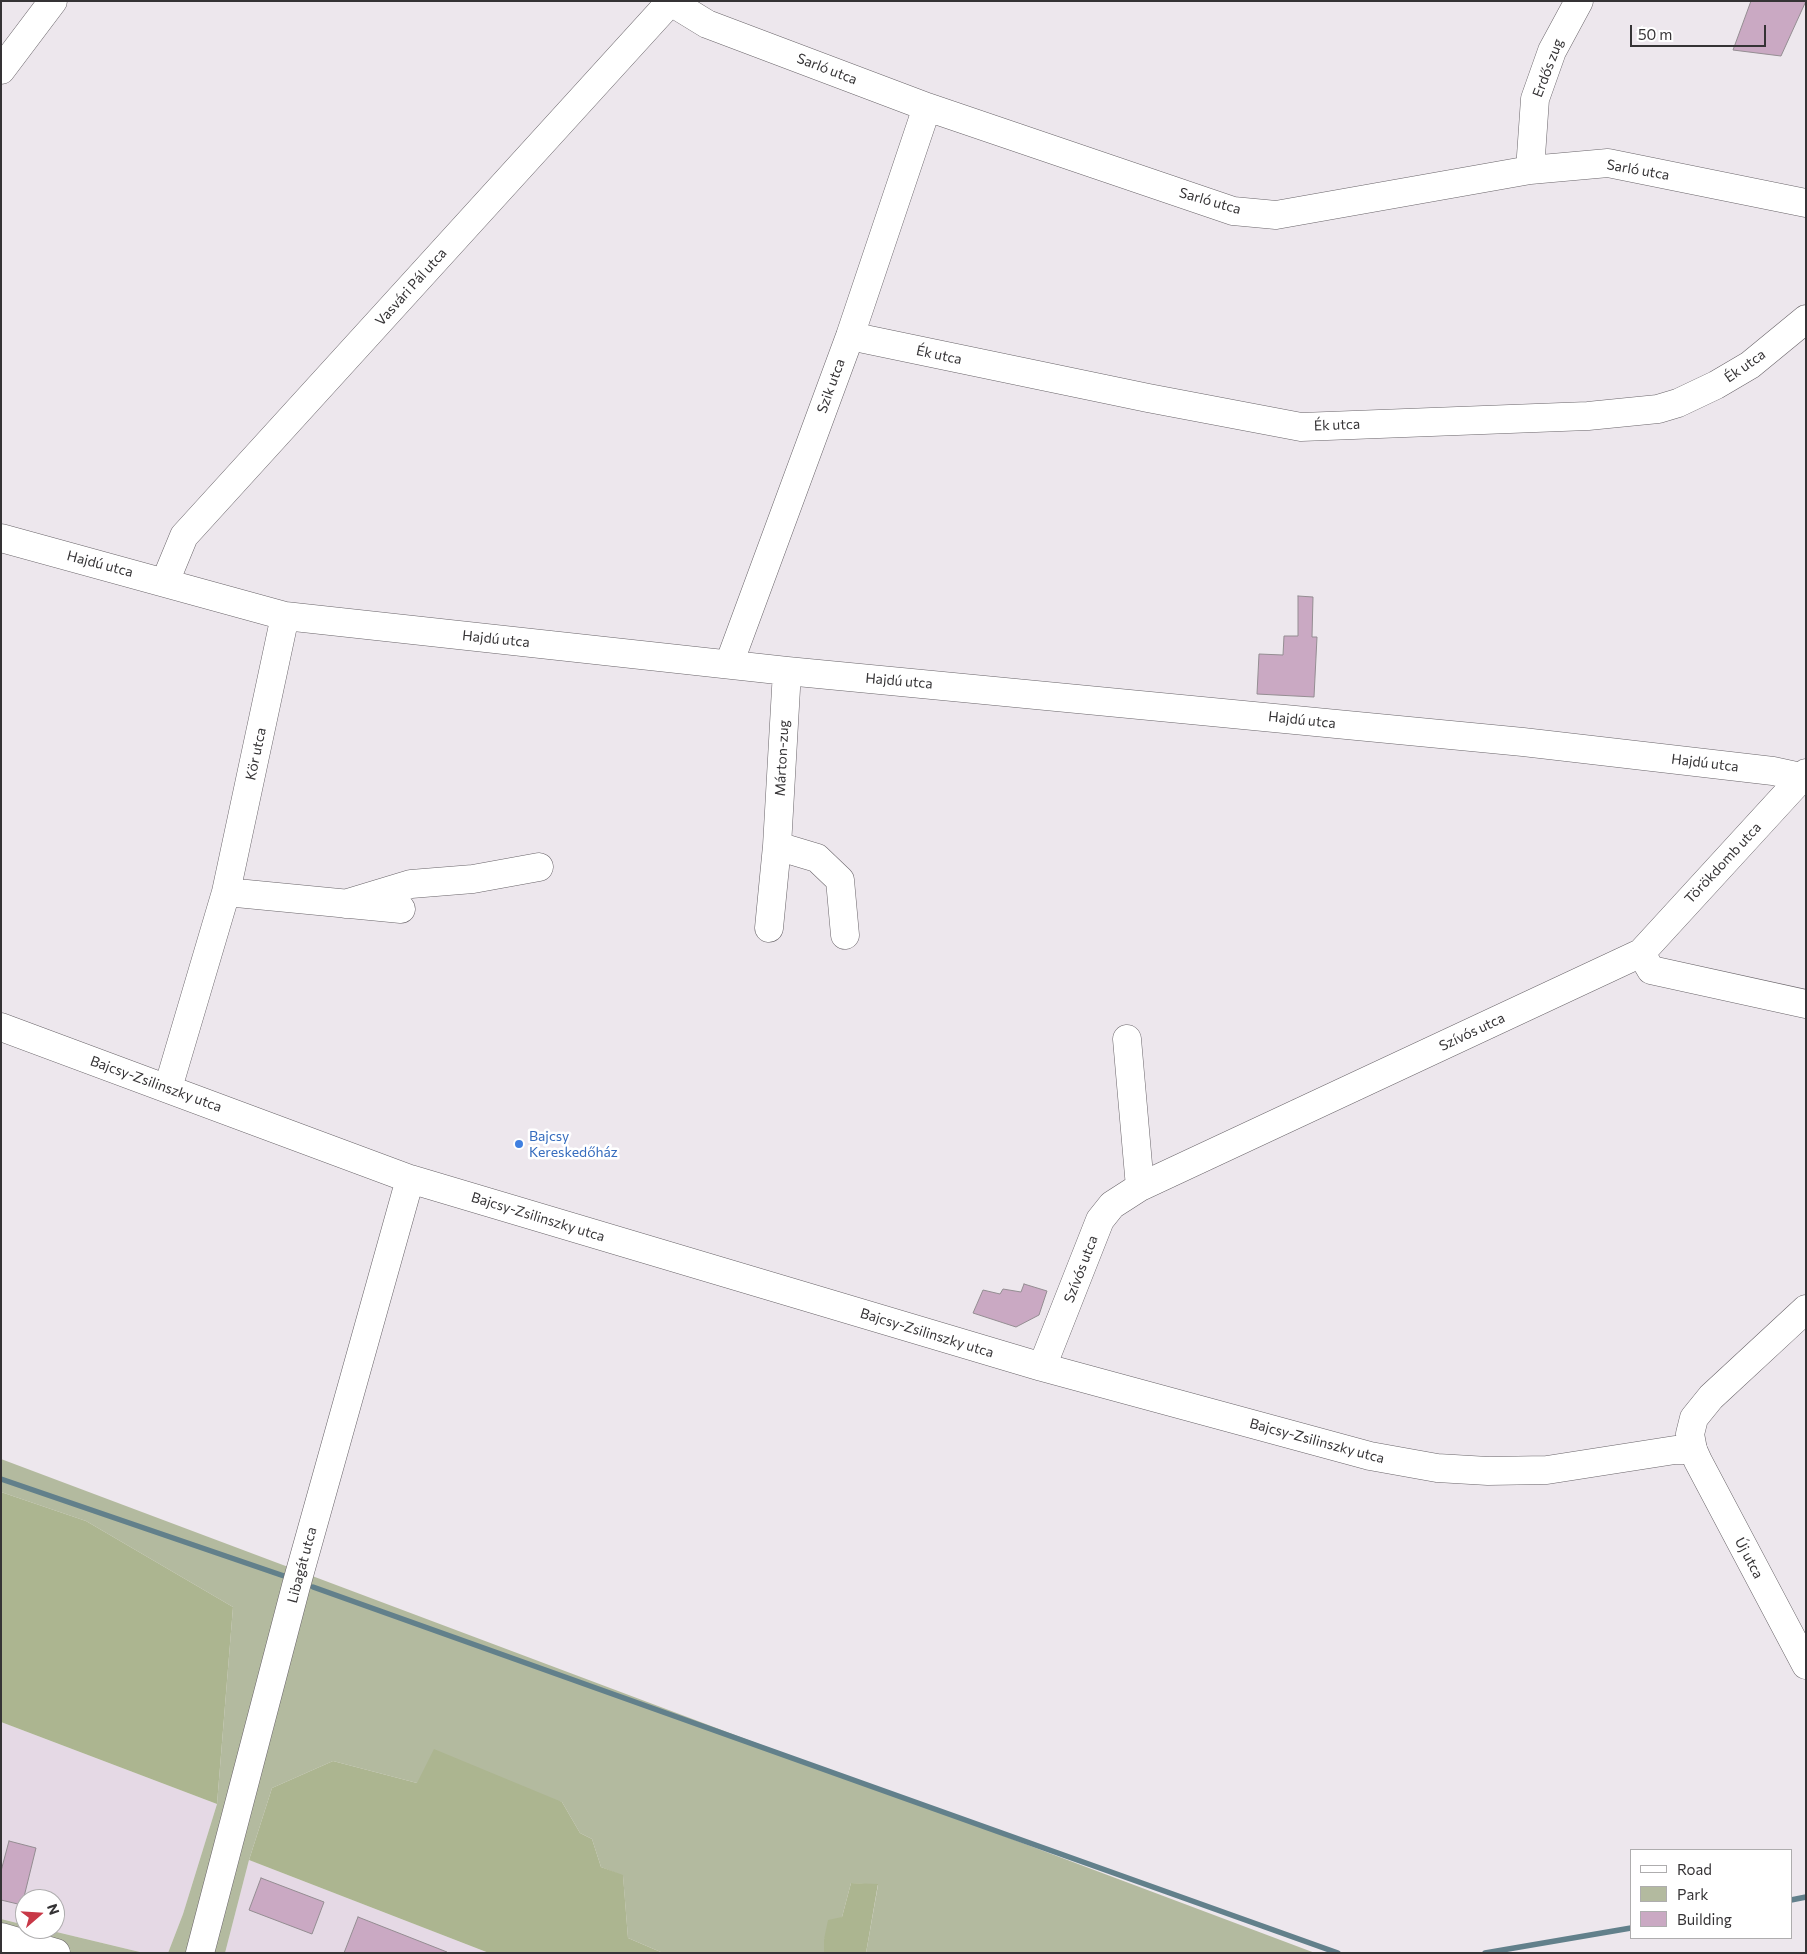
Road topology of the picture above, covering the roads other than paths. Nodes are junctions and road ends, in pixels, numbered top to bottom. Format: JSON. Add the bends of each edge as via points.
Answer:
{"nodes":[{"id":1,"x":53,"y":1,"type":"edge"},
{"id":2,"x":671,"y":1,"type":"edge"},
{"id":3,"x":1579,"y":1,"type":"edge"},
{"id":4,"x":1,"y":70,"type":"edge"},
{"id":5,"x":928,"y":107,"type":"junction"},
{"id":6,"x":1530,"y":170,"type":"junction"},
{"id":7,"x":1806,"y":203,"type":"edge"},
{"id":8,"x":1806,"y":319,"type":"edge"},
{"id":9,"x":850,"y":336,"type":"junction"},
{"id":10,"x":1,"y":538,"type":"edge"},
{"id":11,"x":165,"y":582,"type":"junction"},
{"id":12,"x":285,"y":616,"type":"junction"},
{"id":13,"x":729,"y":664,"type":"junction"},
{"id":14,"x":787,"y":671,"type":"junction"},
{"id":15,"x":1805,"y":776,"type":"edge"},
{"id":16,"x":777,"y":846,"type":"junction"},
{"id":17,"x":539,"y":867,"type":"dead end"},
{"id":18,"x":226,"y":892,"type":"junction"},
{"id":19,"x":345,"y":904,"type":"junction"},
{"id":20,"x":401,"y":909,"type":"dead end"},
{"id":21,"x":769,"y":928,"type":"dead end"},
{"id":22,"x":845,"y":935,"type":"dead end"},
{"id":23,"x":1641,"y":953,"type":"junction"},
{"id":24,"x":1806,"y":1004,"type":"edge"},
{"id":25,"x":1,"y":1027,"type":"edge"},
{"id":26,"x":1128,"y":1039,"type":"dead end"},
{"id":27,"x":168,"y":1088,"type":"junction"},
{"id":28,"x":410,"y":1179,"type":"junction"},
{"id":29,"x":1140,"y":1187,"type":"junction"},
{"id":30,"x":1806,"y":1309,"type":"edge"},
{"id":31,"x":1042,"y":1367,"type":"junction"},
{"id":32,"x":1693,"y":1450,"type":"junction"},
{"id":33,"x":1806,"y":1665,"type":"edge"},
{"id":34,"x":1,"y":1938,"type":"edge"},
{"id":35,"x":56,"y":1953,"type":"edge"},
{"id":36,"x":200,"y":1953,"type":"edge"}],
"edges":[{"from":1,"to":4,"type":"street"},
{"from":2,"to":5,"type":"street","name":"Sarló utca","via":[[707,24]]},
{"from":2,"to":11,"type":"street","name":"Vasvári Pál utca","via":[[184,536]]},
{"from":3,"to":6,"type":"street","name":"Erdős zug","via":[[1552,50],[1535,99]]},
{"from":5,"to":6,"type":"street","name":"Sarló utca","via":[[1233,211],[1276,215]]},
{"from":5,"to":9,"type":"street","name":"Szik utca"},
{"from":6,"to":7,"type":"street","name":"Sarló utca","via":[[1608,163]]},
{"from":8,"to":9,"type":"street","name":"Ék utca","via":[[1750,365],[1716,386],[1678,404],[1658,409],[1588,416],[1301,426]]},
{"from":9,"to":13,"type":"street","name":"Szik utca"},
{"from":10,"to":11,"type":"street","name":"Hajdú utca"},
{"from":11,"to":12,"type":"street","name":"Hajdú utca"},
{"from":12,"to":13,"type":"street","name":"Hajdú utca"},
{"from":12,"to":18,"type":"street","name":"Kör utca"},
{"from":13,"to":14,"type":"street","name":"Hajdú utca"},
{"from":14,"to":15,"type":"street","name":"Hajdú utca","via":[[1523,742]]},
{"from":14,"to":16,"type":"street","name":"Márton-zug"},
{"from":15,"to":23,"type":"street","name":"Törökdomb utca"},
{"from":16,"to":21,"type":"street","name":"Márton-zug"},
{"from":16,"to":22,"type":"street","via":[[817,858],[840,880]]},
{"from":17,"to":19,"type":"street","via":[[473,879],[411,884]]},
{"from":18,"to":19,"type":"street"},
{"from":18,"to":27,"type":"street","name":"Kör utca"},
{"from":19,"to":20,"type":"street"},
{"from":23,"to":24,"type":"street","via":[[1651,970]]},
{"from":23,"to":29,"type":"street","name":"Szívós utca"},
{"from":25,"to":27,"type":"street","name":"Bajcsy-Zsilinszky utca"},
{"from":26,"to":29,"type":"street"},
{"from":27,"to":28,"type":"street","name":"Bajcsy-Zsilinszky utca"},
{"from":28,"to":31,"type":"street","name":"Bajcsy-Zsilinszky utca"},
{"from":28,"to":36,"type":"street","name":"Libagát utca","via":[[296,1586]]},
{"from":29,"to":31,"type":"street","name":"Szívós utca","via":[[1112,1204],[1100,1220]]},
{"from":30,"to":32,"type":"street","via":[[1694,1418],[1690,1434]]},
{"from":31,"to":32,"type":"street","name":"Bajcsy-Zsilinszky utca","via":[[1370,1456],[1438,1468],[1547,1470]]},
{"from":32,"to":33,"type":"street","name":"Új utca"},
{"from":34,"to":35,"type":"street"}]}
